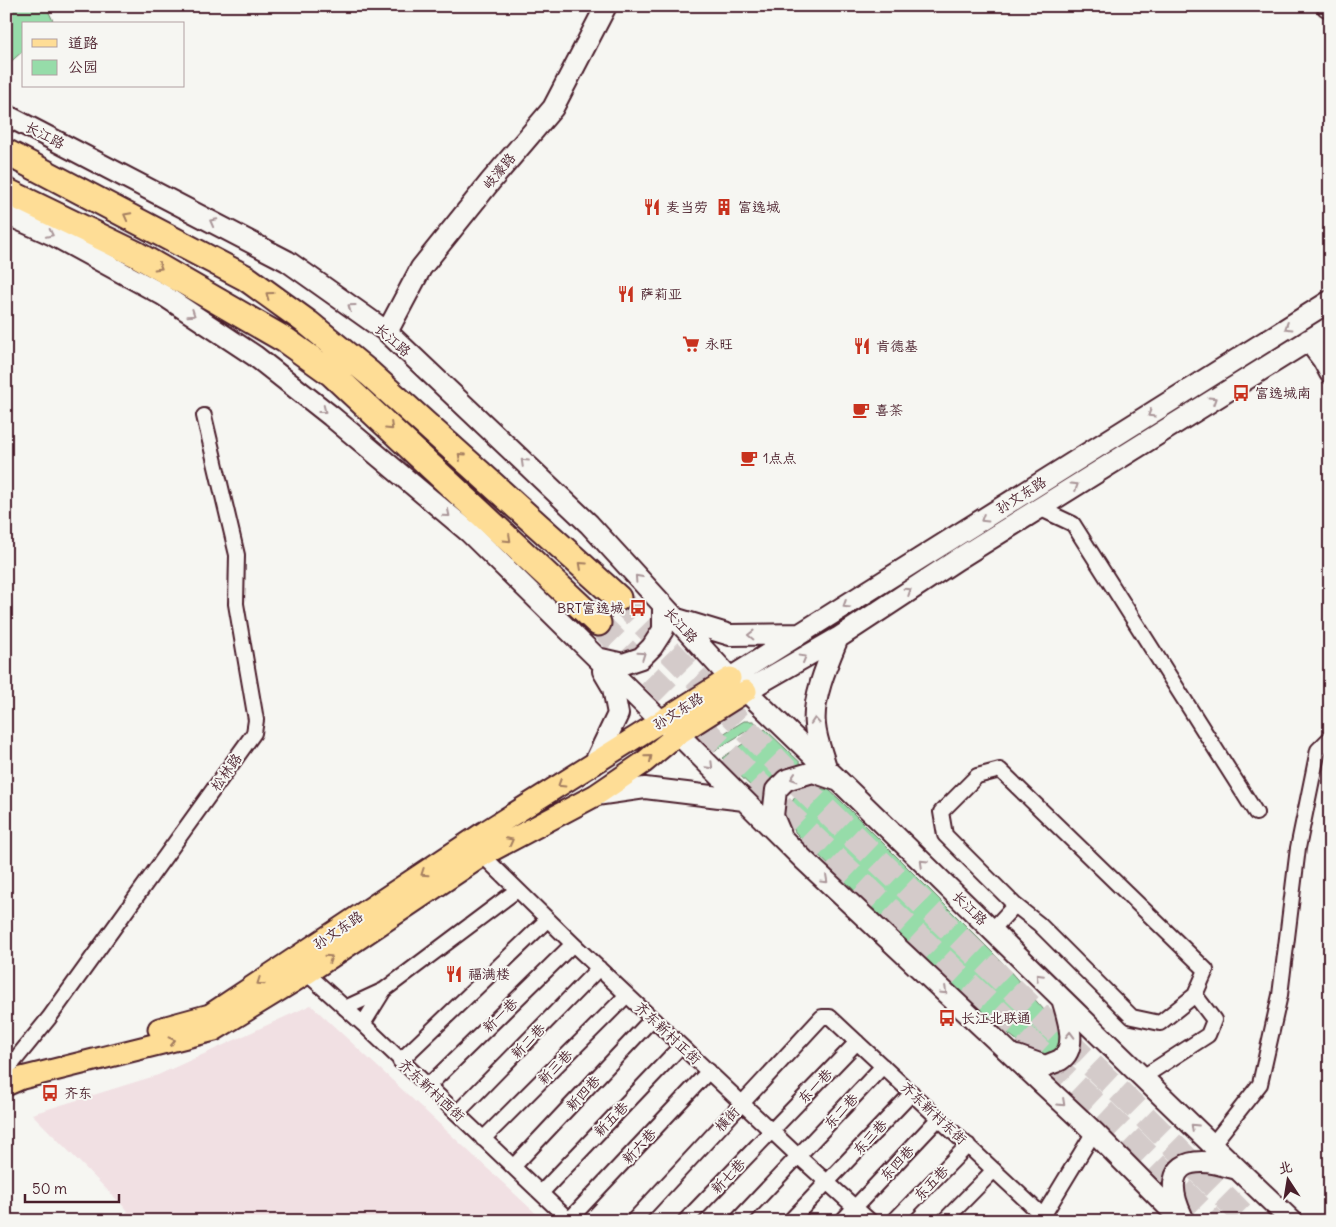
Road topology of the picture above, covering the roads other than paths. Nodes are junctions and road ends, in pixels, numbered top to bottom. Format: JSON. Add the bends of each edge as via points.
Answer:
{"nodes":[{"id":1,"x":606,"y":6,"type":"edge"},
{"id":2,"x":8,"y":116,"type":"edge"},
{"id":3,"x":6,"y":152,"type":"edge"},
{"id":4,"x":6,"y":191,"type":"edge"},
{"id":5,"x":6,"y":214,"type":"edge"},
{"id":6,"x":1330,"y":301,"type":"edge"},
{"id":7,"x":1330,"y":327,"type":"edge"},
{"id":8,"x":387,"y":332,"type":"junction"},
{"id":9,"x":1308,"y":340,"type":"junction"},
{"id":10,"x":1330,"y":372,"type":"edge"},
{"id":11,"x":204,"y":416,"type":"dead end"},
{"id":12,"x":1039,"y":508,"type":"junction"},
{"id":13,"x":618,"y":598,"type":"tunnel mouth"},
{"id":14,"x":669,"y":611,"type":"junction"},
{"id":15,"x":598,"y":623,"type":"tunnel mouth"},
{"id":16,"x":800,"y":634,"type":"junction"},
{"id":17,"x":838,"y":638,"type":"junction"},
{"id":18,"x":597,"y":658,"type":"junction"},
{"id":19,"x":738,"y":685,"type":"junction"},
{"id":20,"x":669,"y":727,"type":"junction"},
{"id":21,"x":1330,"y":738,"type":"edge"},
{"id":22,"x":594,"y":764,"type":"junction"},
{"id":23,"x":833,"y":775,"type":"junction"},
{"id":24,"x":596,"y":795,"type":"junction"},
{"id":25,"x":744,"y":800,"type":"junction"},
{"id":26,"x":1256,"y":814,"type":"dead end"},
{"id":27,"x":782,"y":838,"type":"junction"},
{"id":28,"x":476,"y":849,"type":"junction"},
{"id":29,"x":516,"y":890,"type":"junction"},
{"id":30,"x":1015,"y":905,"type":"junction"},
{"id":31,"x":547,"y":920,"type":"junction"},
{"id":32,"x":992,"y":930,"type":"junction"},
{"id":33,"x":573,"y":944,"type":"junction"},
{"id":34,"x":300,"y":967,"type":"junction"},
{"id":35,"x":598,"y":968,"type":"junction"},
{"id":36,"x":384,"y":990,"type":"junction"},
{"id":37,"x":626,"y":995,"type":"junction"},
{"id":38,"x":1195,"y":995,"type":"junction"},
{"id":39,"x":1062,"y":999,"type":"junction"},
{"id":40,"x":345,"y":1008,"type":"junction"},
{"id":41,"x":822,"y":1017,"type":"joint"},
{"id":42,"x":652,"y":1019,"type":"junction"},
{"id":43,"x":363,"y":1024,"type":"junction"},
{"id":44,"x":857,"y":1042,"type":"junction"},
{"id":45,"x":681,"y":1046,"type":"junction"},
{"id":46,"x":1008,"y":1052,"type":"junction"},
{"id":47,"x":400,"y":1061,"type":"junction"},
{"id":48,"x":883,"y":1066,"type":"junction"},
{"id":49,"x":709,"y":1072,"type":"junction"},
{"id":50,"x":7,"y":1075,"type":"edge"},
{"id":51,"x":1143,"y":1077,"type":"junction"},
{"id":52,"x":428,"y":1086,"type":"junction"},
{"id":53,"x":912,"y":1093,"type":"junction"},
{"id":54,"x":742,"y":1103,"type":"junction"},
{"id":55,"x":457,"y":1113,"type":"junction"},
{"id":56,"x":939,"y":1118,"type":"junction"},
{"id":57,"x":772,"y":1131,"type":"junction"},
{"id":58,"x":1094,"y":1132,"type":"junction"},
{"id":59,"x":482,"y":1138,"type":"junction"},
{"id":60,"x":968,"y":1145,"type":"junction"},
{"id":61,"x":1212,"y":1145,"type":"junction"},
{"id":62,"x":798,"y":1156,"type":"junction"},
{"id":63,"x":513,"y":1167,"type":"junction"},
{"id":64,"x":1237,"y":1169,"type":"junction"},
{"id":65,"x":994,"y":1170,"type":"junction"},
{"id":66,"x":828,"y":1182,"type":"junction"},
{"id":67,"x":541,"y":1193,"type":"junction"},
{"id":68,"x":855,"y":1208,"type":"junction"},
{"id":69,"x":1041,"y":1218,"type":"edge"},
{"id":70,"x":570,"y":1220,"type":"edge"},
{"id":71,"x":633,"y":1221,"type":"edge"},
{"id":72,"x":685,"y":1221,"type":"edge"},
{"id":73,"x":737,"y":1221,"type":"edge"},
{"id":74,"x":790,"y":1221,"type":"edge"},
{"id":75,"x":842,"y":1221,"type":"edge"},
{"id":76,"x":870,"y":1221,"type":"edge"},
{"id":77,"x":894,"y":1221,"type":"edge"},
{"id":78,"x":944,"y":1221,"type":"edge"},
{"id":79,"x":1183,"y":1221,"type":"edge"},
{"id":80,"x":1292,"y":1221,"type":"edge"}],
"edges":[{"from":1,"to":8,"type":"main road","name":"岐濠路","via":[[553,108],[421,268]]},
{"from":8,"to":2,"type":"main road","name":"长江路","one_way":true,"via":[[287,261]]},
{"from":13,"to":3,"type":"highway","one_way":true,"via":[[370,374],[308,323],[246,278]]},
{"from":4,"to":15,"type":"highway","one_way":true,"via":[[145,259],[286,340],[332,373]]},
{"from":5,"to":18,"type":"main road","one_way":true,"via":[[51,234],[163,295],[254,356],[469,532]]},
{"from":6,"to":16,"type":"main road","name":"孙文东路","one_way":true},
{"from":7,"to":9,"type":"main road","name":"孙文东路"},
{"from":14,"to":8,"type":"main road","name":"长江路","one_way":true,"via":[[589,524]]},
{"from":9,"to":10,"type":"main road"},
{"from":12,"to":9,"type":"main road","name":"孙文东路","one_way":true},
{"from":11,"to":50,"type":"street","name":"松林路","via":[[237,555],[236,604],[256,720],[254,733]]},
{"from":17,"to":12,"type":"main road","name":"孙文东路","one_way":true},
{"from":12,"to":26,"type":"street","via":[[1073,524]]},
{"from":16,"to":14,"type":"main road","one_way":true,"via":[[730,634]]},
{"from":18,"to":14,"type":"main road","one_way":true,"via":[[623,664],[641,658],[663,630]]},
{"from":14,"to":19,"type":"main road","name":"长江路"},
{"from":16,"to":19,"type":"main road","name":"孙文东路"},
{"from":19,"to":17,"type":"main road","name":"孙文东路","one_way":true},
{"from":23,"to":17,"type":"main road","one_way":true,"via":[[817,737],[814,711]]},
{"from":18,"to":20,"type":"main road"},
{"from":18,"to":22,"type":"main road","via":[[613,688],[618,714]]},
{"from":19,"to":20,"type":"main road","name":"孙文东路"},
{"from":19,"to":23,"type":"main road","name":"长江路"},
{"from":20,"to":22,"type":"main road","name":"孙文东路"},
{"from":24,"to":20,"type":"main road","name":"孙文东路","one_way":true,"via":[[643,763]]},
{"from":20,"to":25,"type":"main road","one_way":true},
{"from":21,"to":61,"type":"street","via":[[1318,750],[1298,848],[1280,995],[1260,1084]]},
{"from":22,"to":28,"type":"main road","name":"孙文东路","one_way":true},
{"from":23,"to":27,"type":"main road","one_way":true,"via":[[813,772],[786,780],[776,790],[772,816]]},
{"from":32,"to":23,"type":"main road","name":"长江路","one_way":true},
{"from":24,"to":25,"type":"main road","via":[[645,788]]},
{"from":28,"to":24,"type":"main road","name":"孙文东路","one_way":true},
{"from":25,"to":27,"type":"main road"},
{"from":27,"to":46,"type":"main road","one_way":true},
{"from":28,"to":29,"type":"street","name":"齐东新村正街"},
{"from":28,"to":34,"type":"main road","name":"孙文东路"},
{"from":29,"to":31,"type":"street","name":"齐东新村正街"},
{"from":29,"to":36,"type":"street"},
{"from":30,"to":32,"type":"street"},
{"from":30,"to":38,"type":"street","via":[[1039,924],[1132,1017],[1160,1023]]},
{"from":30,"to":38,"type":"street","via":[[945,836],[941,812],[977,776],[1000,770],[1206,970]]},
{"from":31,"to":33,"type":"street","name":"齐东新村正街"},
{"from":31,"to":47,"type":"street"},
{"from":39,"to":32,"type":"main road","name":"长江路","one_way":true},
{"from":33,"to":35,"type":"street","name":"齐东新村正街"},
{"from":33,"to":52,"type":"street","name":"新一巷"},
{"from":34,"to":40,"type":"street","name":"齐东新村西街"},
{"from":34,"to":50,"type":"main road","name":"孙文东路","via":[[214,1030],[22,1078]]},
{"from":35,"to":37,"type":"street","name":"齐东新村正街"},
{"from":35,"to":55,"type":"street","name":"新二巷"},
{"from":36,"to":40,"type":"street"},
{"from":36,"to":43,"type":"street"},
{"from":37,"to":42,"type":"street","name":"齐东新村正街"},
{"from":37,"to":59,"type":"street","name":"新三巷"},
{"from":38,"to":51,"type":"street","via":[[1214,1020],[1208,1035]]},
{"from":46,"to":39,"type":"main road","one_way":true,"via":[[1045,1066],[1061,1059],[1068,1052],[1071,1033]]},
{"from":39,"to":51,"type":"main road","name":"长江路"},
{"from":40,"to":43,"type":"street","name":"齐东新村西街"},
{"from":41,"to":44,"type":"street","name":"齐东新村东街","via":[[830,1017]]},
{"from":41,"to":54,"type":"street","name":"横街"},
{"from":42,"to":45,"type":"street","name":"齐东新村正街"},
{"from":42,"to":63,"type":"street","name":"新四巷"},
{"from":43,"to":47,"type":"street","name":"齐东新村西街"},
{"from":44,"to":48,"type":"street","name":"齐东新村东街"},
{"from":44,"to":57,"type":"street","name":"东一巷"},
{"from":45,"to":49,"type":"street","name":"齐东新村正街"},
{"from":45,"to":67,"type":"street","name":"新五巷"},
{"from":46,"to":58,"type":"main road","one_way":true},
{"from":47,"to":52,"type":"street","name":"齐东新村西街"},
{"from":48,"to":53,"type":"street","name":"齐东新村东街"},
{"from":48,"to":62,"type":"street","name":"东二巷"},
{"from":49,"to":54,"type":"street","name":"齐东新村正街"},
{"from":49,"to":70,"type":"street","name":"新六巷"},
{"from":61,"to":51,"type":"main road","name":"长江路","one_way":true},
{"from":52,"to":55,"type":"street","name":"齐东新村西街"},
{"from":53,"to":56,"type":"street","name":"齐东新村东街"},
{"from":53,"to":66,"type":"street","name":"东三巷"},
{"from":54,"to":57,"type":"street","name":"齐东新村正街"},
{"from":54,"to":71,"type":"street","name":"横街"},
{"from":55,"to":59,"type":"street","name":"齐东新村西街"},
{"from":56,"to":60,"type":"street","name":"齐东新村东街"},
{"from":56,"to":68,"type":"street","name":"东四巷"},
{"from":57,"to":62,"type":"street","name":"齐东新村正街"},
{"from":57,"to":72,"type":"street","name":"新七巷"},
{"from":58,"to":69,"type":"street"},
{"from":58,"to":79,"type":"main road"},
{"from":59,"to":63,"type":"street","name":"齐东新村西街"},
{"from":60,"to":65,"type":"street","name":"齐东新村东街"},
{"from":60,"to":77,"type":"street","name":"东五巷"},
{"from":61,"to":64,"type":"main road","name":"长江路"},
{"from":62,"to":66,"type":"street","name":"齐东新村正街"},
{"from":62,"to":73,"type":"street","name":"东二巷"},
{"from":63,"to":67,"type":"street","name":"齐东新村西街"},
{"from":64,"to":79,"type":"main road","via":[[1201,1162],[1178,1171],[1172,1184]]},
{"from":64,"to":80,"type":"main road","name":"长江路"},
{"from":65,"to":69,"type":"street","name":"齐东新村东街"},
{"from":65,"to":78,"type":"street"},
{"from":66,"to":68,"type":"street","name":"齐东新村正街"},
{"from":66,"to":74,"type":"street","name":"东三巷"},
{"from":67,"to":70,"type":"street","name":"齐东新村西街"},
{"from":68,"to":75,"type":"street","name":"东四巷"},
{"from":68,"to":76,"type":"street","name":"齐东新村正街"}]}
